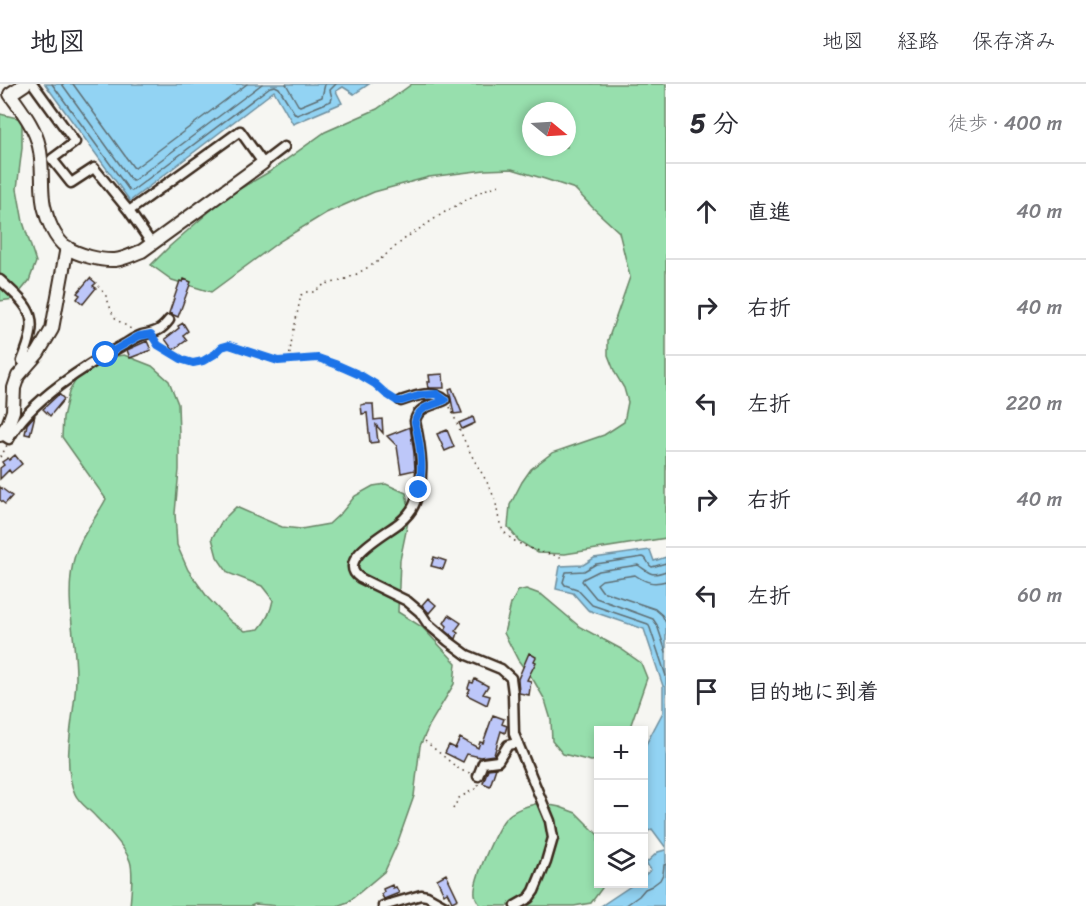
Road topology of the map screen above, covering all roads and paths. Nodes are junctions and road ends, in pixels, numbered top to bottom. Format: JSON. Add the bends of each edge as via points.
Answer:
{"nodes":[{"id":1,"x":25,"y":84,"type":"edge"},
{"id":2,"x":33,"y":84,"type":"edge"},
{"id":3,"x":285,"y":147,"type":"dead end"},
{"id":4,"x":47,"y":160,"type":"junction"},
{"id":5,"x":263,"y":163,"type":"junction"},
{"id":6,"x":503,"y":184,"type":"dead end"},
{"id":7,"x":129,"y":211,"type":"junction"},
{"id":8,"x":152,"y":244,"type":"junction"},
{"id":9,"x":67,"y":247,"type":"junction"},
{"id":10,"x":0,"y":280,"type":"edge"},
{"id":11,"x":98,"y":286,"type":"dead end"},
{"id":12,"x":169,"y":320,"type":"dead end"},
{"id":13,"x":151,"y":334,"type":"junction"},
{"id":14,"x":132,"y":340,"type":"junction"},
{"id":15,"x":289,"y":360,"type":"junction"},
{"id":16,"x":27,"y":365,"type":"junction"},
{"id":17,"x":445,"y":400,"type":"junction"},
{"id":18,"x":402,"y":401,"type":"joint"},
{"id":19,"x":3,"y":436,"type":"edge"},
{"id":20,"x":0,"y":457,"type":"edge"},
{"id":21,"x":561,"y":557,"type":"dead end"},
{"id":22,"x":425,"y":741,"type":"dead end"},
{"id":23,"x":517,"y":743,"type":"junction"},
{"id":24,"x":478,"y":776,"type":"junction"},
{"id":25,"x":453,"y":809,"type":"dead end"},
{"id":26,"x":384,"y":906,"type":"edge"},
{"id":27,"x":445,"y":906,"type":"edge"},
{"id":28,"x":515,"y":906,"type":"edge"}],
"edges":[{"from":1,"to":4,"type":"street","via":[[10,94]]},
{"from":2,"to":4,"type":"street","via":[[75,142]]},
{"from":3,"to":5,"type":"street"},
{"from":4,"to":7,"type":"street","via":[[71,183],[94,168]]},
{"from":4,"to":9,"type":"street","via":[[41,178],[45,207],[54,231]]},
{"from":5,"to":7,"type":"street","via":[[240,131]]},
{"from":5,"to":8,"type":"street"},
{"from":6,"to":15,"type":"path","via":[[445,212],[355,274],[303,293]]},
{"from":7,"to":8,"type":"street"},
{"from":8,"to":9,"type":"street","via":[[114,260],[93,258]]},
{"from":9,"to":16,"type":"street","via":[[52,329]]},
{"from":10,"to":16,"type":"street","via":[[32,317],[22,361]]},
{"from":11,"to":14,"type":"path","via":[[113,315],[132,332]]},
{"from":12,"to":13,"type":"street"},
{"from":13,"to":14,"type":"street"},
{"from":13,"to":15,"type":"path","via":[[158,345],[193,363],[229,345],[278,361]]},
{"from":14,"to":19,"type":"street","via":[[62,384]]},
{"from":15,"to":18,"type":"path","via":[[318,358],[335,364]]},
{"from":16,"to":19,"type":"street","via":[[18,376],[13,411]]},
{"from":17,"to":18,"type":"street","via":[[434,394]]},
{"from":17,"to":21,"type":"path","via":[[490,486],[504,531],[522,545]]},
{"from":17,"to":23,"type":"street","via":[[416,415],[422,473],[414,506],[399,524],[357,555],[352,569],[360,578],[407,601],[428,624],[467,655],[508,674]]},
{"from":19,"to":20,"type":"path","via":[[4,452]]},
{"from":22,"to":24,"type":"path","via":[[460,770]]},
{"from":23,"to":24,"type":"street","via":[[508,745],[498,761],[483,764]]},
{"from":23,"to":28,"type":"street","via":[[550,821],[553,838],[534,891]]},
{"from":24,"to":25,"type":"path","via":[[478,787],[459,798]]},
{"from":26,"to":27,"type":"street","via":[[421,895]]}]}
